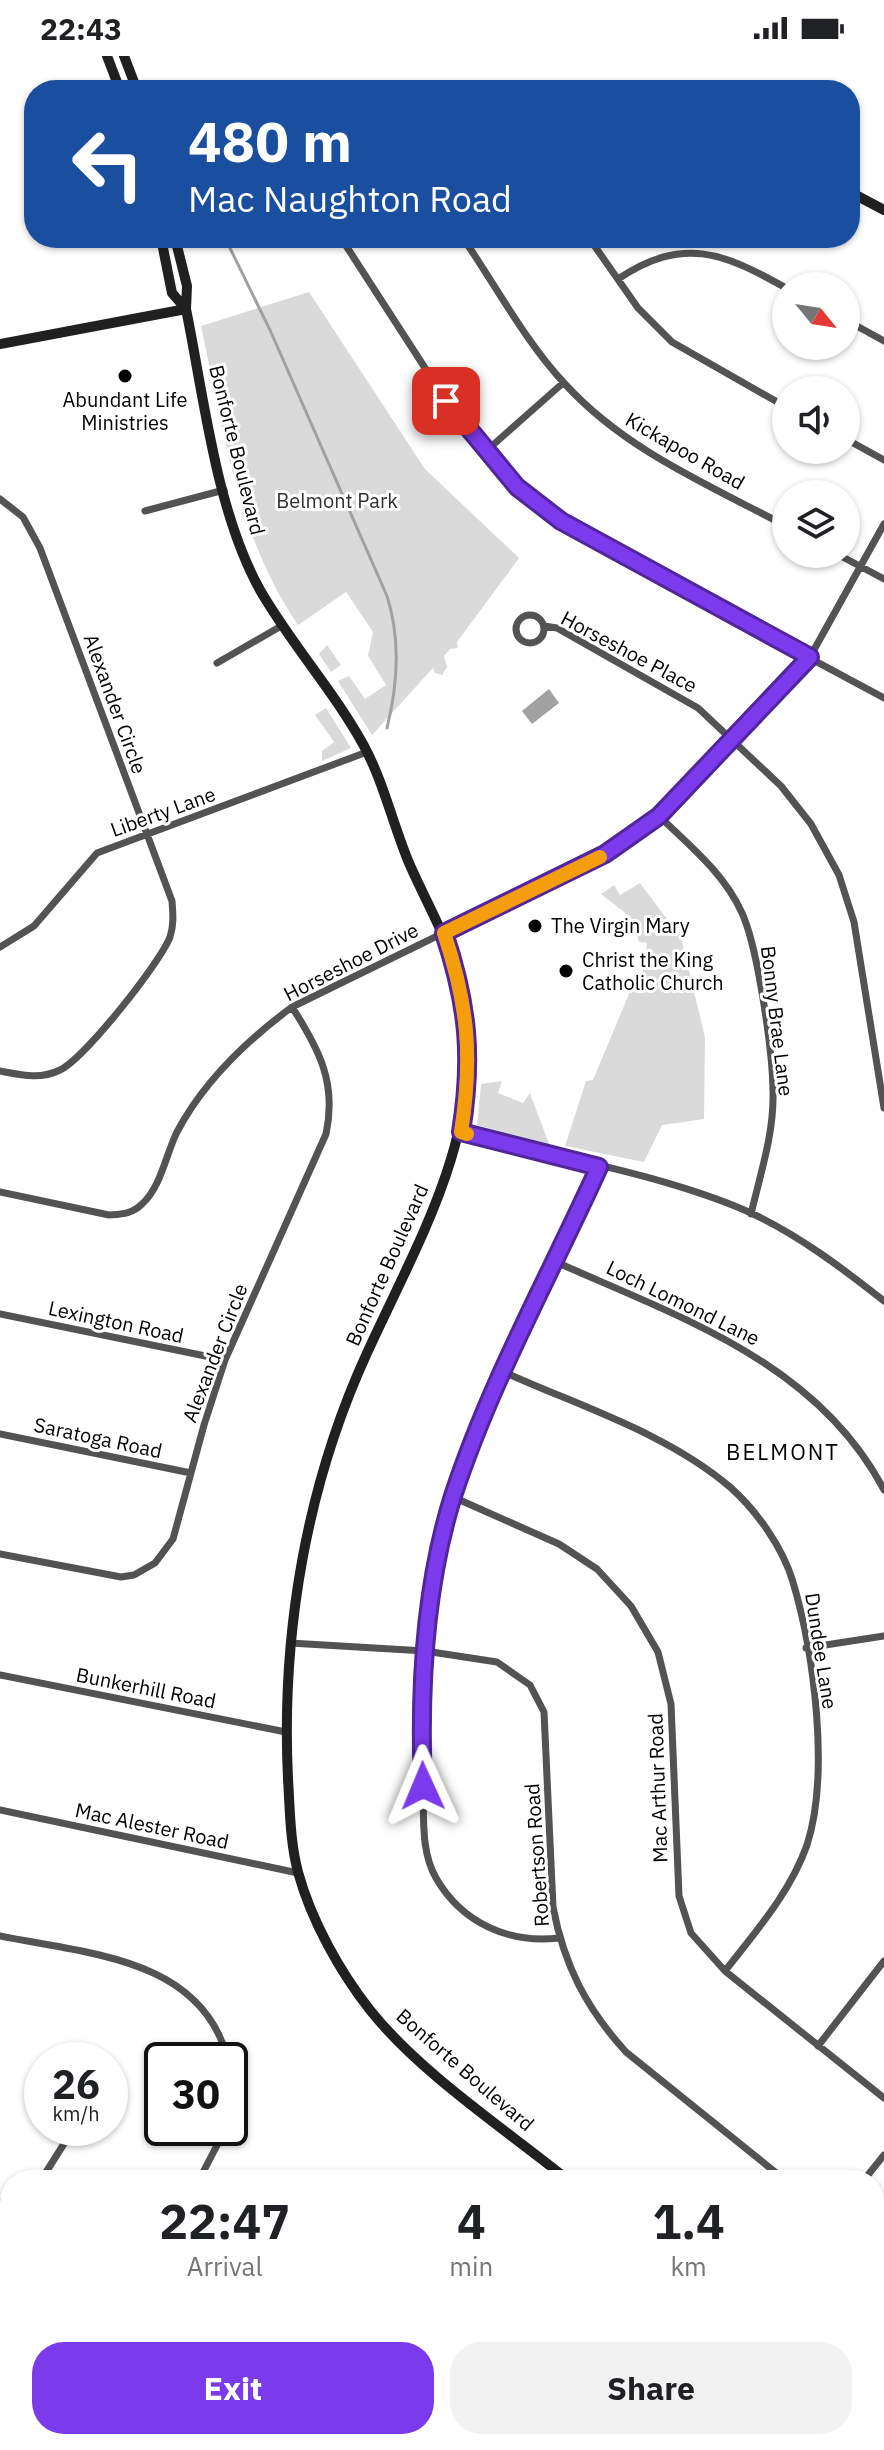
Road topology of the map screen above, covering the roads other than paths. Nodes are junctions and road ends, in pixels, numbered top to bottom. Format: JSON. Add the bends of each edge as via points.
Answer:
{"nodes":[{"id":1,"x":107,"y":56,"type":"edge"},
{"id":2,"x":124,"y":56,"type":"edge"},
{"id":3,"x":116,"y":80,"type":"edge"},
{"id":4,"x":133,"y":80,"type":"edge"},
{"id":5,"x":860,"y":197,"type":"edge"},
{"id":6,"x":884,"y":210,"type":"edge"},
{"id":7,"x":163,"y":248,"type":"edge"},
{"id":8,"x":178,"y":248,"type":"edge"},
{"id":9,"x":347,"y":248,"type":"edge"},
{"id":10,"x":470,"y":248,"type":"edge"},
{"id":11,"x":596,"y":248,"type":"edge"},
{"id":12,"x":618,"y":279,"type":"junction"},
{"id":13,"x":772,"y":281,"type":"edge"},
{"id":14,"x":186,"y":309,"type":"junction"},
{"id":15,"x":860,"y":328,"type":"edge"},
{"id":16,"x":884,"y":341,"type":"edge"},
{"id":17,"x":0,"y":344,"type":"edge"},
{"id":18,"x":563,"y":383,"type":"junction"},
{"id":19,"x":772,"y":399,"type":"edge"},
{"id":20,"x":860,"y":447,"type":"edge"},
{"id":21,"x":485,"y":452,"type":"junction"},
{"id":22,"x":884,"y":460,"type":"edge"},
{"id":23,"x":224,"y":490,"type":"junction"},
{"id":24,"x":0,"y":499,"type":"edge"},
{"id":25,"x":145,"y":511,"type":"dead end"},
{"id":26,"x":772,"y":518,"type":"edge"},
{"id":27,"x":884,"y":524,"type":"edge"},
{"id":28,"x":861,"y":567,"type":"junction"},
{"id":29,"x":884,"y":579,"type":"edge"},
{"id":30,"x":283,"y":625,"type":"junction"},
{"id":31,"x":544,"y":626,"type":"dead end"},
{"id":32,"x":810,"y":657,"type":"junction"},
{"id":33,"x":217,"y":663,"type":"dead end"},
{"id":34,"x":884,"y":698,"type":"edge"},
{"id":35,"x":733,"y":741,"type":"junction"},
{"id":36,"x":367,"y":752,"type":"junction"},
{"id":37,"x":659,"y":816,"type":"junction"},
{"id":38,"x":146,"y":835,"type":"junction"},
{"id":39,"x":444,"y":933,"type":"junction"},
{"id":40,"x":0,"y":947,"type":"edge"},
{"id":41,"x":292,"y":1007,"type":"junction"},
{"id":42,"x":0,"y":1071,"type":"edge"},
{"id":43,"x":884,"y":1108,"type":"edge"},
{"id":44,"x":461,"y":1132,"type":"junction"},
{"id":45,"x":599,"y":1167,"type":"junction"},
{"id":46,"x":0,"y":1192,"type":"edge"},
{"id":47,"x":751,"y":1214,"type":"junction"},
{"id":48,"x":556,"y":1262,"type":"junction"},
{"id":49,"x":884,"y":1301,"type":"edge"},
{"id":50,"x":0,"y":1314,"type":"edge"},
{"id":51,"x":225,"y":1360,"type":"junction"},
{"id":52,"x":504,"y":1372,"type":"junction"},
{"id":53,"x":0,"y":1434,"type":"edge"},
{"id":54,"x":191,"y":1473,"type":"junction"},
{"id":55,"x":884,"y":1490,"type":"edge"},
{"id":56,"x":453,"y":1497,"type":"junction"},
{"id":57,"x":0,"y":1554,"type":"edge"},
{"id":58,"x":884,"y":1636,"type":"edge"},
{"id":59,"x":290,"y":1643,"type":"junction"},
{"id":60,"x":806,"y":1648,"type":"junction"},
{"id":61,"x":425,"y":1651,"type":"junction"},
{"id":62,"x":0,"y":1675,"type":"edge"},
{"id":63,"x":286,"y":1732,"type":"junction"},
{"id":64,"x":0,"y":1810,"type":"edge"},
{"id":65,"x":298,"y":1873,"type":"junction"},
{"id":66,"x":0,"y":1936,"type":"edge"},
{"id":67,"x":559,"y":1938,"type":"junction"},
{"id":68,"x":884,"y":1961,"type":"edge"},
{"id":69,"x":725,"y":1971,"type":"junction"},
{"id":70,"x":223,"y":2042,"type":"edge"},
{"id":71,"x":818,"y":2046,"type":"junction"},
{"id":72,"x":884,"y":2098,"type":"edge"},
{"id":73,"x":63,"y":2146,"type":"edge"},
{"id":74,"x":217,"y":2146,"type":"edge"},
{"id":75,"x":47,"y":2170,"type":"edge"},
{"id":76,"x":204,"y":2170,"type":"edge"},
{"id":77,"x":556,"y":2170,"type":"edge"},
{"id":78,"x":773,"y":2170,"type":"edge"}],
"edges":[{"from":1,"to":3,"type":"main road"},
{"from":2,"to":4,"type":"main road"},
{"from":5,"to":6,"type":"main road"},
{"from":7,"to":14,"type":"main road","name":"Bonforte Boulevard","via":[[172,293]]},
{"from":8,"to":14,"type":"main road","name":"Bonforte Boulevard","via":[[187,286]]},
{"from":9,"to":21,"type":"street","via":[[421,365]]},
{"from":10,"to":18,"type":"street","name":"Kickapoo Road"},
{"from":11,"to":12,"type":"street"},
{"from":12,"to":13,"type":"street","via":[[655,259],[698,251],[729,259]]},
{"from":12,"to":19,"type":"street","via":[[672,342]]},
{"from":14,"to":17,"type":"main road"},
{"from":14,"to":23,"type":"main road","name":"Bonforte Boulevard"},
{"from":15,"to":16,"type":"street"},
{"from":18,"to":21,"type":"street"},
{"from":18,"to":26,"type":"street","name":"Kickapoo Road","via":[[621,435]]},
{"from":20,"to":22,"type":"street"},
{"from":21,"to":32,"type":"street","via":[[517,487],[561,521]]},
{"from":23,"to":25,"type":"street"},
{"from":23,"to":30,"type":"main road","name":"Bonforte Boulevard","via":[[259,588]]},
{"from":24,"to":38,"type":"street","name":"Alexander Circle","via":[[23,517],[36,538]]},
{"from":27,"to":28,"type":"street","name":"Horseshoe Drive"},
{"from":28,"to":29,"type":"street"},
{"from":28,"to":32,"type":"street","name":"Horseshoe Drive"},
{"from":30,"to":33,"type":"street"},
{"from":30,"to":36,"type":"main road","name":"Bonforte Boulevard"},
{"from":31,"to":35,"type":"street","name":"Horseshoe Place","via":[[557,628],[675,692]]},
{"from":32,"to":34,"type":"street"},
{"from":32,"to":35,"type":"street","name":"Horseshoe Drive"},
{"from":35,"to":37,"type":"street","name":"Horseshoe Drive"},
{"from":35,"to":43,"type":"street","name":"Horseshoe Place","via":[[795,802],[839,875],[854,922]]},
{"from":36,"to":38,"type":"street","name":"Liberty Lane"},
{"from":36,"to":39,"type":"main road","name":"Bonforte Boulevard","via":[[407,859]]},
{"from":37,"to":39,"type":"street","name":"Horseshoe Drive","via":[[605,854]]},
{"from":37,"to":47,"type":"street","name":"Bonny Brae Lane","via":[[718,873],[743,913],[756,962],[773,1093],[770,1135]]},
{"from":38,"to":40,"type":"street","name":"Liberty Lane","via":[[92,857],[34,926]]},
{"from":38,"to":42,"type":"street","name":"Alexander Circle","via":[[173,911],[171,935],[160,956],[68,1066],[36,1077]]},
{"from":39,"to":41,"type":"street","name":"Horseshoe Drive"},
{"from":39,"to":44,"type":"main road","name":"Bonforte Boulevard","via":[[461,983],[468,1033]]},
{"from":41,"to":46,"type":"street","name":"Horseshoe Drive","via":[[226,1063],[186,1115],[152,1192],[127,1214],[109,1215]]},
{"from":41,"to":51,"type":"street","name":"Alexander Circle","via":[[326,1066],[326,1134]]},
{"from":44,"to":45,"type":"street"},
{"from":44,"to":59,"type":"main road","name":"Bonforte Boulevard","via":[[330,1448],[310,1516]]},
{"from":45,"to":47,"type":"street"},
{"from":45,"to":48,"type":"street"},
{"from":47,"to":49,"type":"street","via":[[808,1244]]},
{"from":48,"to":52,"type":"street"},
{"from":48,"to":55,"type":"street","name":"Loch Lomond Lane","via":[[750,1351],[818,1405]]},
{"from":50,"to":51,"type":"street","name":"Lexington Road"},
{"from":51,"to":54,"type":"street","name":"Alexander Circle"},
{"from":52,"to":56,"type":"street"},
{"from":52,"to":60,"type":"street","name":"Dundee Lane","via":[[660,1442],[730,1487],[774,1542],[793,1581]]},
{"from":53,"to":54,"type":"street","name":"Saratoga Road"},
{"from":54,"to":57,"type":"street","name":"Alexander Circle","via":[[173,1539],[145,1571],[109,1576]]},
{"from":56,"to":61,"type":"street"},
{"from":56,"to":69,"type":"street","name":"Mac Arthur Road","via":[[559,1544],[597,1569],[631,1606],[658,1652],[671,1704],[679,1896],[697,1942]]},
{"from":58,"to":60,"type":"street"},
{"from":59,"to":61,"type":"street","name":"Robertson Road"},
{"from":59,"to":63,"type":"main road","name":"Bonforte Boulevard"},
{"from":60,"to":69,"type":"street","name":"Dundee Lane","via":[[821,1757],[817,1807],[791,1882]]},
{"from":61,"to":67,"type":"street","name":"Robertson Road","via":[[497,1662],[519,1674],[539,1697],[547,1731],[550,1859]]},
{"from":61,"to":67,"type":"street","via":[[425,1841],[435,1877],[466,1914],[495,1931],[528,1939]]},
{"from":62,"to":63,"type":"street","name":"Bunkerhill Road"},
{"from":63,"to":65,"type":"main road","name":"Bonforte Boulevard"},
{"from":64,"to":65,"type":"street","name":"Mac Alester Road"},
{"from":65,"to":77,"type":"main road","name":"Bonforte Boulevard","via":[[323,1933],[370,2010],[407,2050]]},
{"from":66,"to":70,"type":"street","via":[[126,1962],[162,1975],[201,2005]]},
{"from":67,"to":78,"type":"street","name":"Robertson Road","via":[[583,1998],[626,2052]]},
{"from":68,"to":71,"type":"street"},
{"from":69,"to":71,"type":"street","name":"Mac Arthur Road"},
{"from":71,"to":72,"type":"street","name":"Mac Arthur Road"},
{"from":73,"to":75,"type":"street"},
{"from":74,"to":76,"type":"street"}]}
